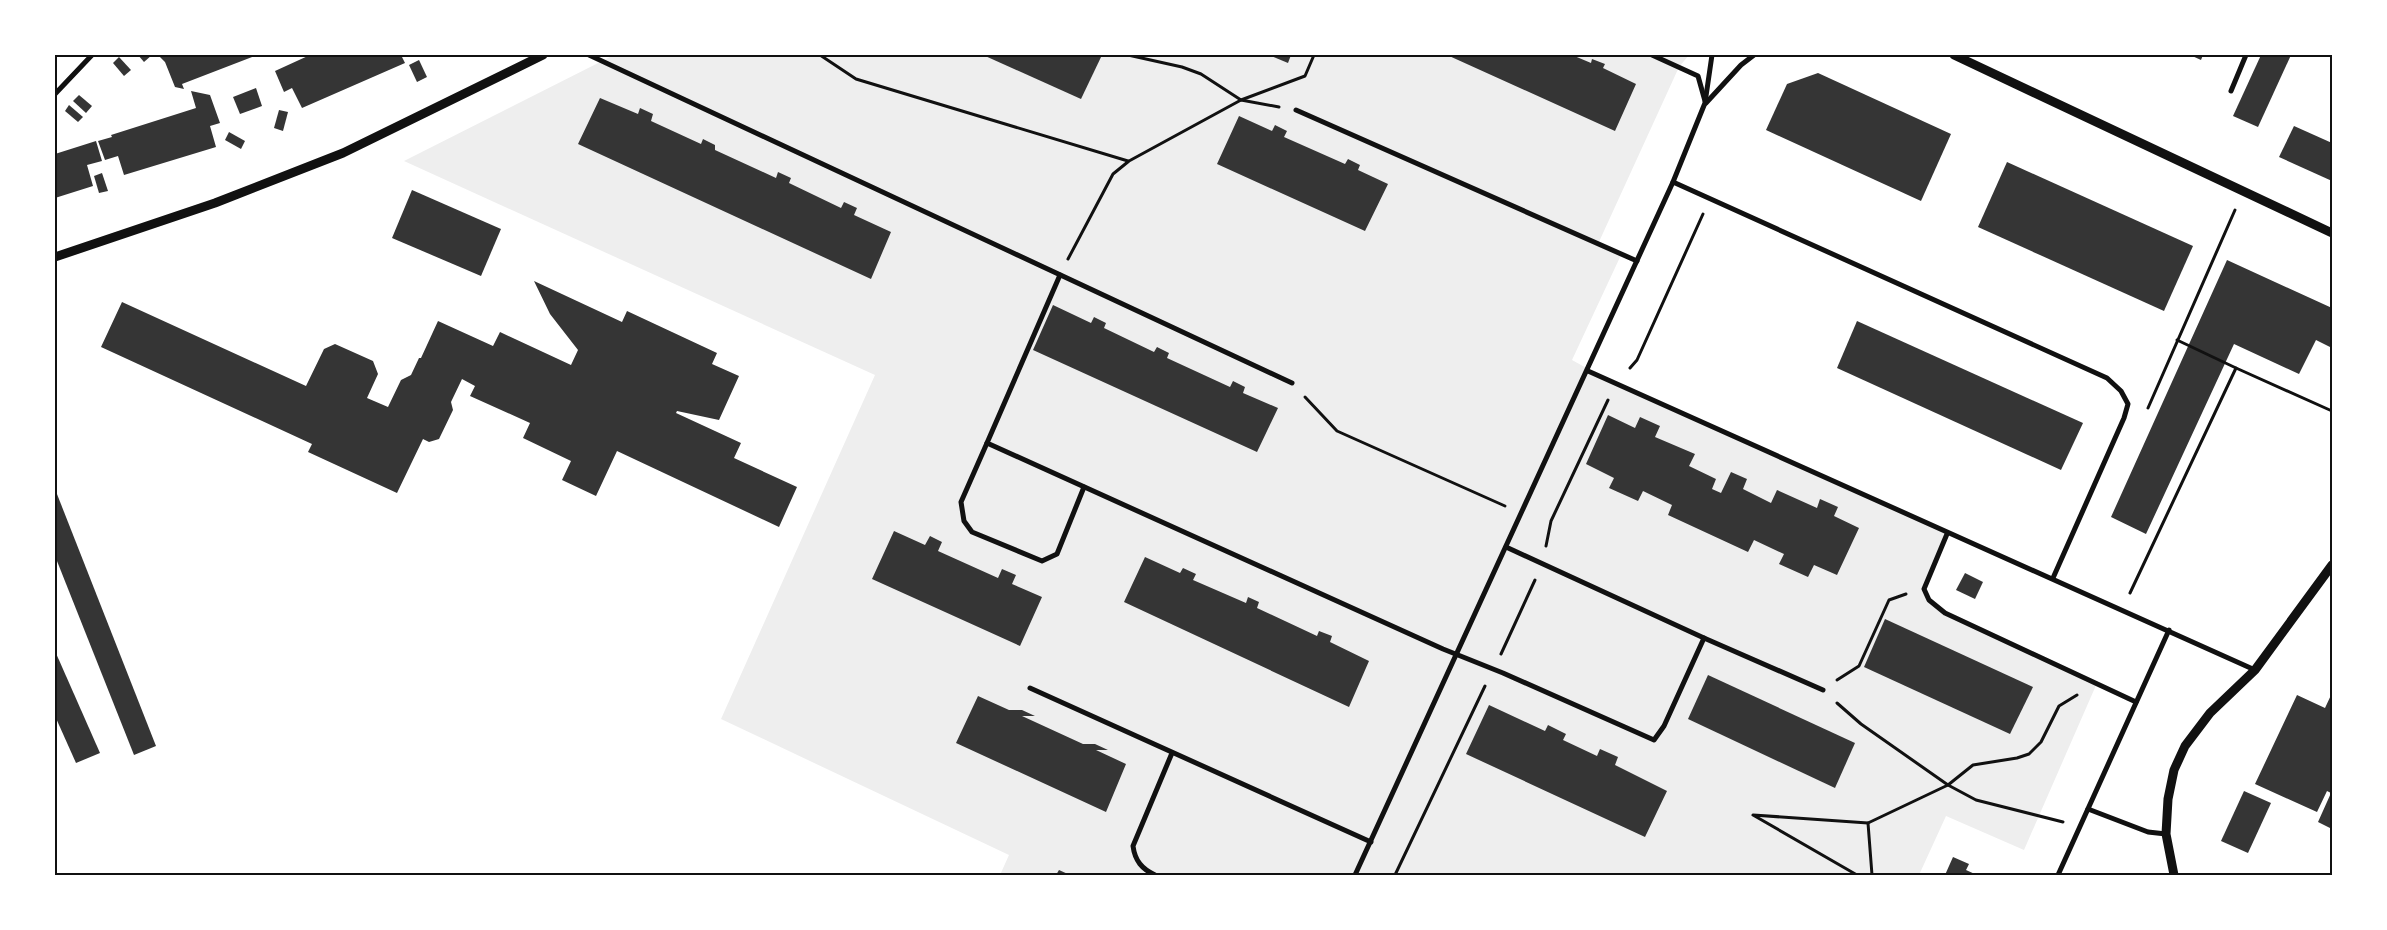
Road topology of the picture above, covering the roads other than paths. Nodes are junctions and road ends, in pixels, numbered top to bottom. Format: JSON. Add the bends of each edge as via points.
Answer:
{"nodes":[{"id":1,"x":92,"y":55,"type":"edge"},
{"id":2,"x":543,"y":55,"type":"edge"},
{"id":3,"x":589,"y":55,"type":"edge"},
{"id":4,"x":1652,"y":55,"type":"edge"},
{"id":5,"x":1712,"y":55,"type":"edge"},
{"id":6,"x":1754,"y":55,"type":"edge"},
{"id":7,"x":2246,"y":55,"type":"edge"},
{"id":8,"x":1954,"y":56,"type":"edge"},
{"id":9,"x":2231,"y":91,"type":"dead end"},
{"id":10,"x":55,"y":94,"type":"edge"},
{"id":11,"x":1706,"y":103,"type":"junction"},
{"id":12,"x":1296,"y":110,"type":"road end"},
{"id":13,"x":1673,"y":182,"type":"junction"},
{"id":14,"x":2332,"y":233,"type":"edge"},
{"id":15,"x":55,"y":257,"type":"edge"},
{"id":16,"x":1636,"y":261,"type":"junction"},
{"id":17,"x":1060,"y":275,"type":"junction"},
{"id":18,"x":1588,"y":371,"type":"junction"},
{"id":19,"x":1292,"y":384,"type":"road end"},
{"id":20,"x":987,"y":443,"type":"junction"},
{"id":21,"x":1084,"y":487,"type":"junction"},
{"id":22,"x":1947,"y":534,"type":"junction"},
{"id":23,"x":1506,"y":547,"type":"junction"},
{"id":24,"x":2332,"y":565,"type":"edge"},
{"id":25,"x":2053,"y":578,"type":"junction"},
{"id":26,"x":2169,"y":630,"type":"junction"},
{"id":27,"x":1704,"y":638,"type":"junction"},
{"id":28,"x":1457,"y":654,"type":"junction"},
{"id":29,"x":2255,"y":670,"type":"junction"},
{"id":30,"x":1030,"y":688,"type":"dead end"},
{"id":31,"x":1823,"y":690,"type":"road end"},
{"id":32,"x":2136,"y":702,"type":"junction"},
{"id":33,"x":1172,"y":754,"type":"junction"},
{"id":34,"x":2088,"y":809,"type":"junction"},
{"id":35,"x":2166,"y":834,"type":"junction"},
{"id":36,"x":1371,"y":842,"type":"junction"},
{"id":37,"x":1155,"y":875,"type":"edge"},
{"id":38,"x":1355,"y":875,"type":"edge"},
{"id":39,"x":2058,"y":875,"type":"edge"},
{"id":40,"x":2174,"y":875,"type":"edge"}],
"edges":[{"from":1,"to":10,"type":"street"},
{"from":2,"to":15,"type":"street","via":[[344,153],[215,203]]},
{"from":3,"to":17,"type":"street"},
{"from":4,"to":11,"type":"street","via":[[1698,76]]},
{"from":5,"to":11,"type":"street"},
{"from":6,"to":11,"type":"street"},
{"from":7,"to":9,"type":"street"},
{"from":8,"to":14,"type":"street"},
{"from":11,"to":13,"type":"street"},
{"from":12,"to":16,"type":"street"},
{"from":13,"to":16,"type":"street"},
{"from":13,"to":25,"type":"street","via":[[2107,378],[2121,391],[2127,406],[2115,443]]},
{"from":16,"to":18,"type":"street"},
{"from":17,"to":19,"type":"street"},
{"from":17,"to":20,"type":"street"},
{"from":18,"to":22,"type":"street"},
{"from":18,"to":23,"type":"street"},
{"from":20,"to":21,"type":"street"},
{"from":20,"to":21,"type":"street","via":[[960,502],[964,521],[972,532],[1042,561],[1057,554]]},
{"from":21,"to":28,"type":"street"},
{"from":22,"to":25,"type":"street"},
{"from":22,"to":32,"type":"street","via":[[1924,589],[1929,600],[1945,613]]},
{"from":23,"to":27,"type":"street"},
{"from":23,"to":28,"type":"street"},
{"from":24,"to":29,"type":"street"},
{"from":25,"to":26,"type":"street"},
{"from":26,"to":29,"type":"street"},
{"from":26,"to":32,"type":"street"},
{"from":27,"to":28,"type":"street","via":[[1664,726],[1654,740]]},
{"from":27,"to":31,"type":"street"},
{"from":28,"to":36,"type":"street"},
{"from":29,"to":35,"type":"street","via":[[2210,713],[2185,746],[2174,770]]},
{"from":30,"to":33,"type":"street"},
{"from":32,"to":34,"type":"street"},
{"from":33,"to":36,"type":"street"},
{"from":33,"to":37,"type":"street","via":[[1133,846],[1135,860]]},
{"from":34,"to":35,"type":"street","via":[[2148,832]]},
{"from":34,"to":39,"type":"street"},
{"from":35,"to":40,"type":"street"},
{"from":36,"to":38,"type":"street"}]}
